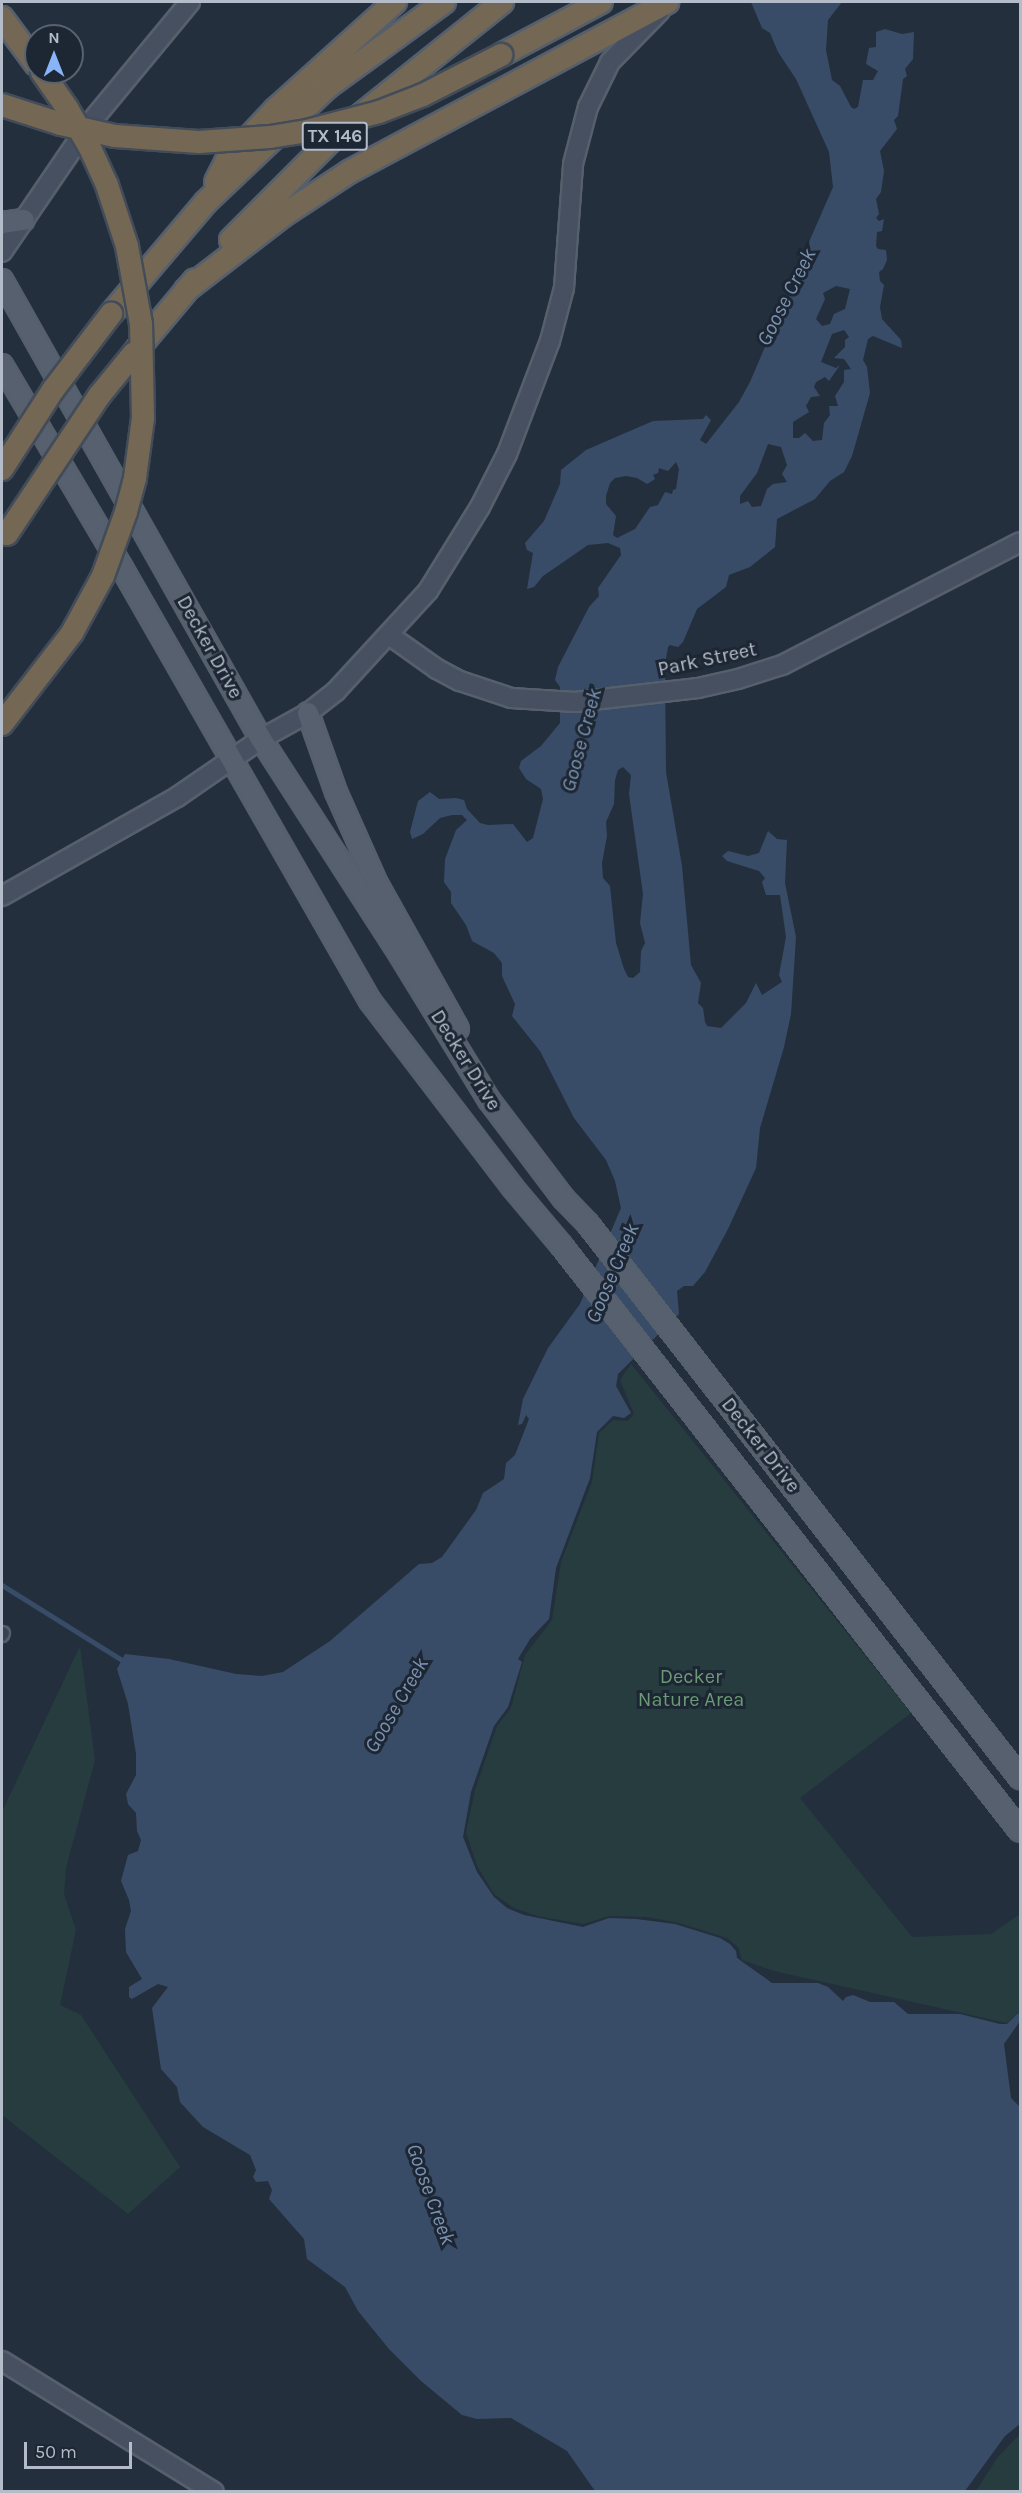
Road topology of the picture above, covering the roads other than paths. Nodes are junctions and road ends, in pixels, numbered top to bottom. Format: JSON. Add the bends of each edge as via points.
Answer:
{"nodes":[{"id":1,"x":190,"y":2,"type":"edge"},
{"id":2,"x":395,"y":2,"type":"edge"},
{"id":3,"x":444,"y":2,"type":"edge"},
{"id":4,"x":502,"y":2,"type":"edge"},
{"id":5,"x":601,"y":2,"type":"edge"},
{"id":6,"x":669,"y":2,"type":"edge"},
{"id":7,"x":2,"y":18,"type":"edge"},
{"id":8,"x":24,"y":48,"type":"edge"},
{"id":9,"x":50,"y":84,"type":"edge"},
{"id":10,"x":2,"y":105,"type":"edge"},
{"id":11,"x":206,"y":202,"type":"junction"},
{"id":12,"x":24,"y":220,"type":"junction"},
{"id":13,"x":2,"y":223,"type":"edge"},
{"id":14,"x":2,"y":252,"type":"edge"},
{"id":15,"x":2,"y":280,"type":"edge"},
{"id":16,"x":186,"y":290,"type":"junction"},
{"id":17,"x":2,"y":365,"type":"edge"},
{"id":18,"x":2,"y":469,"type":"edge"},
{"id":19,"x":4,"y":538,"type":"edge"},
{"id":20,"x":1020,"y":542,"type":"edge"},
{"id":21,"x":389,"y":635,"type":"junction"},
{"id":22,"x":308,"y":713,"type":"junction"},
{"id":23,"x":2,"y":724,"type":"edge"},
{"id":24,"x":261,"y":739,"type":"junction"},
{"id":25,"x":231,"y":760,"type":"junction"},
{"id":26,"x":2,"y":896,"type":"edge"},
{"id":27,"x":489,"y":1100,"type":"junction"},
{"id":28,"x":1020,"y":1778,"type":"edge"},
{"id":29,"x":1020,"y":1831,"type":"edge"},
{"id":30,"x":2,"y":2361,"type":"edge"},
{"id":31,"x":214,"y":2492,"type":"edge"}],
"edges":[{"from":1,"to":12,"type":"main road","via":[[90,123]]},
{"from":2,"to":11,"type":"highway","via":[[276,109],[226,162]]},
{"from":3,"to":11,"type":"highway","number":"TX 146","via":[[326,88]]},
{"from":4,"to":16,"type":"highway","number":"TX 146","via":[[336,135],[239,230]]},
{"from":5,"to":10,"type":"highway","bridge":true,"via":[[423,96],[307,131],[238,140],[165,141],[115,136]]},
{"from":6,"to":16,"type":"highway","via":[[349,172],[282,216]]},
{"from":6,"to":21,"type":"main road","via":[[610,62],[588,107],[573,164],[564,288],[550,341],[507,454],[457,547],[428,591]]},
{"from":7,"to":8,"type":"highway"},
{"from":9,"to":23,"type":"highway","bridge":true,"via":[[90,147],[118,214],[138,293],[144,366],[143,418],[135,478],[103,576],[72,633]]},
{"from":11,"to":18,"type":"highway","number":"TX 146","bridge":true,"via":[[111,314],[53,390]]},
{"from":12,"to":13,"type":"main road"},
{"from":12,"to":14,"type":"main road"},
{"from":15,"to":24,"type":"main road","name":"Decker Drive"},
{"from":16,"to":19,"type":"highway","number":"TX 146","bridge":true,"via":[[93,406]]},
{"from":17,"to":25,"type":"main road","name":"Decker Drive"},
{"from":20,"to":21,"type":"main road","name":"Park Street","via":[[782,665],[698,688],[575,702],[534,701],[488,693],[460,681]]},
{"from":21,"to":22,"type":"main road","via":[[336,691]]},
{"from":22,"to":24,"type":"main road"},
{"from":22,"to":27,"type":"main road","via":[[336,792],[377,884],[452,1014]]},
{"from":24,"to":25,"type":"main road"},
{"from":24,"to":27,"type":"main road","name":"Decker Drive"},
{"from":25,"to":26,"type":"main road","via":[[177,796]]},
{"from":25,"to":29,"type":"main road","name":"Decker Drive","via":[[370,1001]]},
{"from":27,"to":28,"type":"main road","name":"Decker Drive"},
{"from":30,"to":31,"type":"main road"}]}
